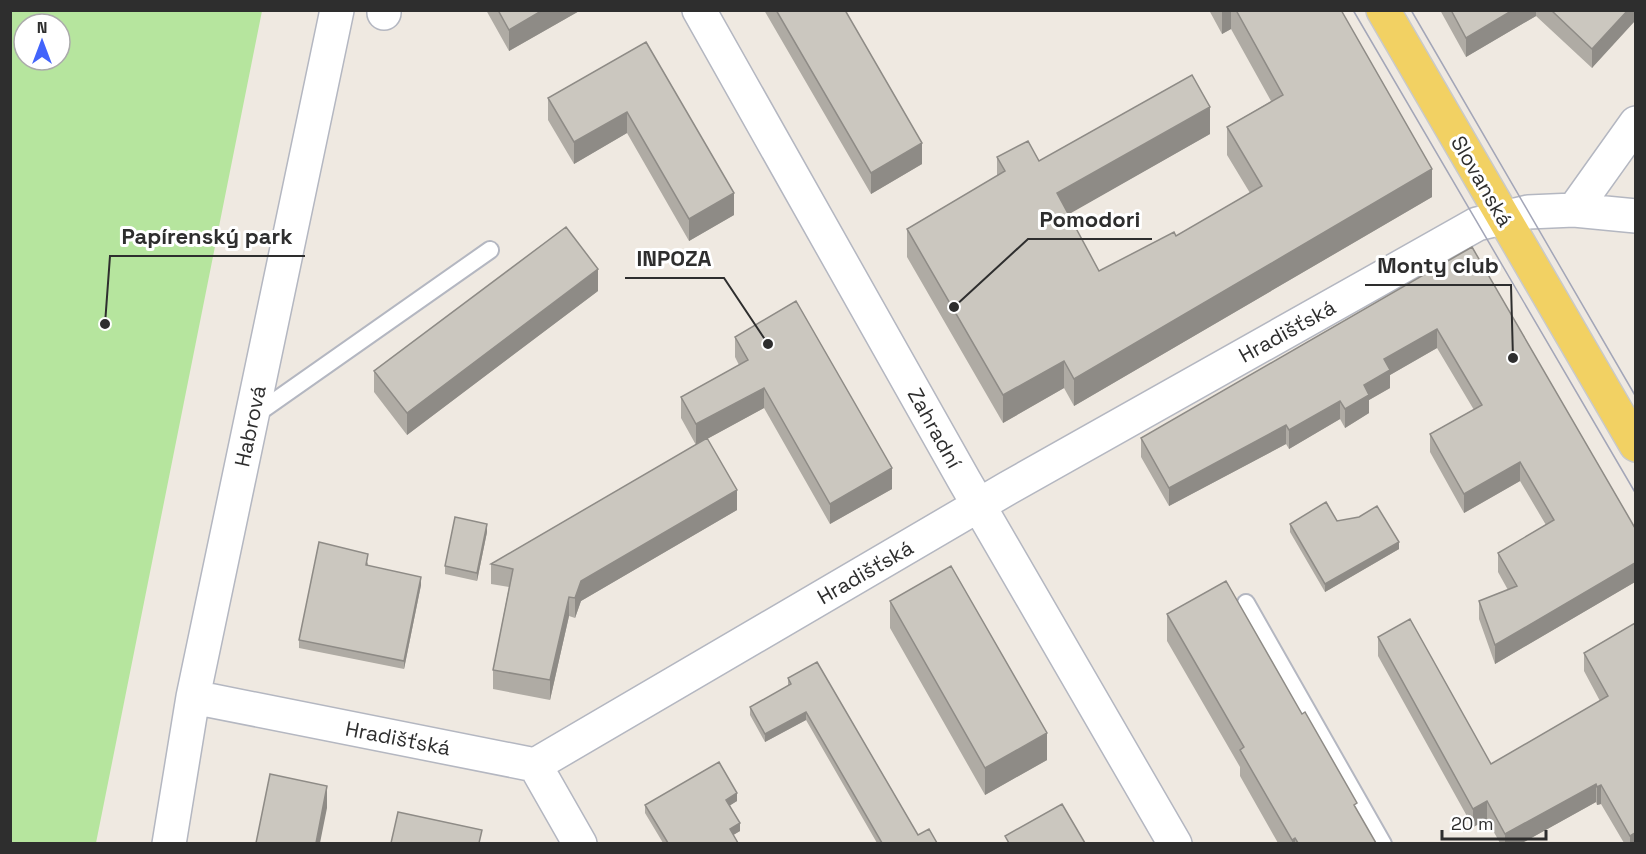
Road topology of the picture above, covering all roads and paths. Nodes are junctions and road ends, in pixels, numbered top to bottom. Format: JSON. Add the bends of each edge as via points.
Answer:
{"nodes":[{"id":1,"x":337,"y":10,"type":"edge"},
{"id":2,"x":699,"y":10,"type":"edge"},
{"id":3,"x":1383,"y":10,"type":"edge"},
{"id":4,"x":1635,"y":123,"type":"edge"},
{"id":5,"x":1574,"y":210,"type":"junction"},
{"id":6,"x":1635,"y":216,"type":"edge"},
{"id":7,"x":1503,"y":218,"type":"junction"},
{"id":8,"x":490,"y":250,"type":"dead end"},
{"id":9,"x":252,"y":417,"type":"junction"},
{"id":10,"x":1635,"y":445,"type":"edge"},
{"id":11,"x":978,"y":505,"type":"junction"},
{"id":12,"x":1246,"y":603,"type":"dead end"},
{"id":13,"x":193,"y":697,"type":"junction"},
{"id":14,"x":535,"y":765,"type":"junction"},
{"id":15,"x":169,"y":843,"type":"edge"},
{"id":16,"x":580,"y":843,"type":"edge"},
{"id":17,"x":1175,"y":843,"type":"edge"},
{"id":18,"x":1383,"y":843,"type":"edge"}],
"edges":[{"from":1,"to":9,"type":"street","name":"Habrová"},
{"from":2,"to":11,"type":"street","name":"Zahradní"},
{"from":3,"to":7,"type":"main road","name":"Slovanská"},
{"from":4,"to":5,"type":"street"},
{"from":5,"to":6,"type":"street","name":"Hradišťská"},
{"from":5,"to":7,"type":"street","name":"Hradišťská","via":[[1528,212]]},
{"from":7,"to":10,"type":"main road","name":"Slovanská"},
{"from":7,"to":11,"type":"street","name":"Hradišťská","via":[[1469,229]]},
{"from":8,"to":9,"type":"lane"},
{"from":9,"to":13,"type":"street","name":"Habrová"},
{"from":11,"to":14,"type":"street","name":"Hradišťská"},
{"from":11,"to":17,"type":"street","name":"Zahradní"},
{"from":12,"to":18,"type":"lane"},
{"from":13,"to":14,"type":"street","name":"Hradišťská"},
{"from":13,"to":15,"type":"street","name":"Habrová"},
{"from":14,"to":16,"type":"street"}]}
